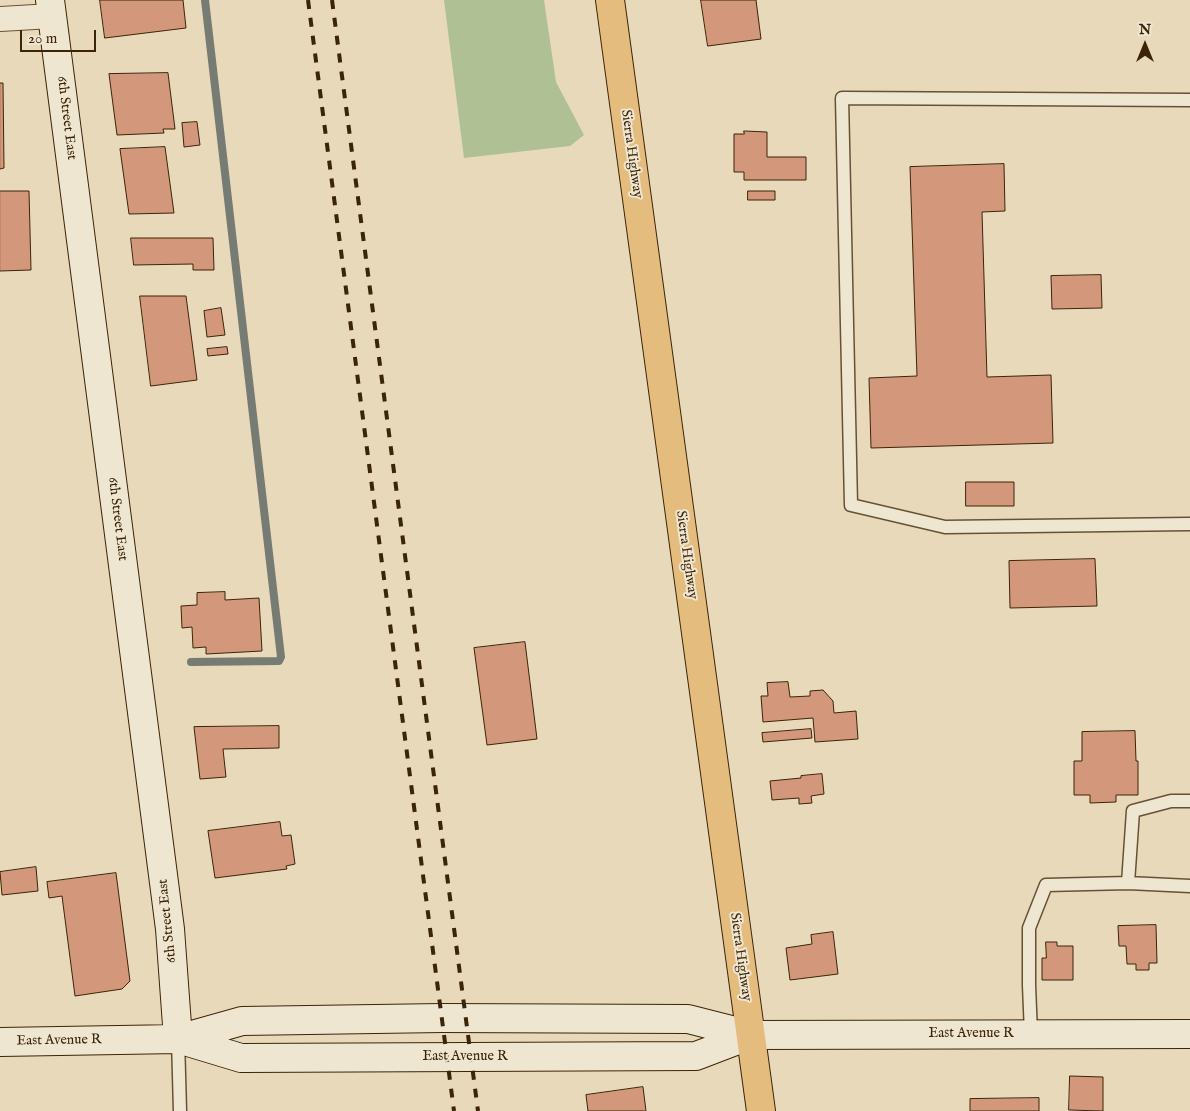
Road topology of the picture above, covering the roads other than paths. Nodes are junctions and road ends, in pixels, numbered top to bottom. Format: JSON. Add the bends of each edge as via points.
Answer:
{"nodes":[{"id":1,"x":610,"y":0,"type":"edge"},
{"id":2,"x":51,"y":8,"type":"edge"},
{"id":3,"x":0,"y":19,"type":"edge"},
{"id":4,"x":1190,"y":100,"type":"edge"},
{"id":5,"x":1190,"y":524,"type":"edge"},
{"id":6,"x":1190,"y":801,"type":"edge"},
{"id":7,"x":1128,"y":883,"type":"junction"},
{"id":8,"x":1190,"y":886,"type":"edge"},
{"id":9,"x":1031,"y":1034,"type":"junction"},
{"id":10,"x":1190,"y":1034,"type":"edge"},
{"id":11,"x":751,"y":1035,"type":"junction"},
{"id":12,"x":178,"y":1040,"type":"junction"},
{"id":13,"x":0,"y":1042,"type":"edge"},
{"id":14,"x":180,"y":1111,"type":"edge"},
{"id":15,"x":761,"y":1111,"type":"edge"}],
"edges":[{"from":1,"to":11,"type":"highway","name":"Sierra Highway"},
{"from":2,"to":3,"type":"street"},
{"from":2,"to":12,"type":"street","name":"6th Street East","via":[[170,929]]},
{"from":4,"to":5,"type":"lane","via":[[842,98],[851,505],[945,527]]},
{"from":6,"to":7,"type":"lane","via":[[1133,811]]},
{"from":7,"to":8,"type":"lane"},
{"from":7,"to":9,"type":"lane","via":[[1046,885],[1029,928]]},
{"from":9,"to":10,"type":"street","name":"East Avenue R"},
{"from":9,"to":11,"type":"street","name":"East Avenue R"},
{"from":11,"to":12,"type":"street","name":"East Avenue R","via":[[688,1019],[442,1018],[242,1021]]},
{"from":11,"to":12,"type":"street","name":"East Avenue R","via":[[696,1056],[241,1058]]},
{"from":11,"to":15,"type":"highway","name":"Sierra Highway"},
{"from":12,"to":13,"type":"street","name":"East Avenue R"},
{"from":12,"to":14,"type":"lane"}]}
